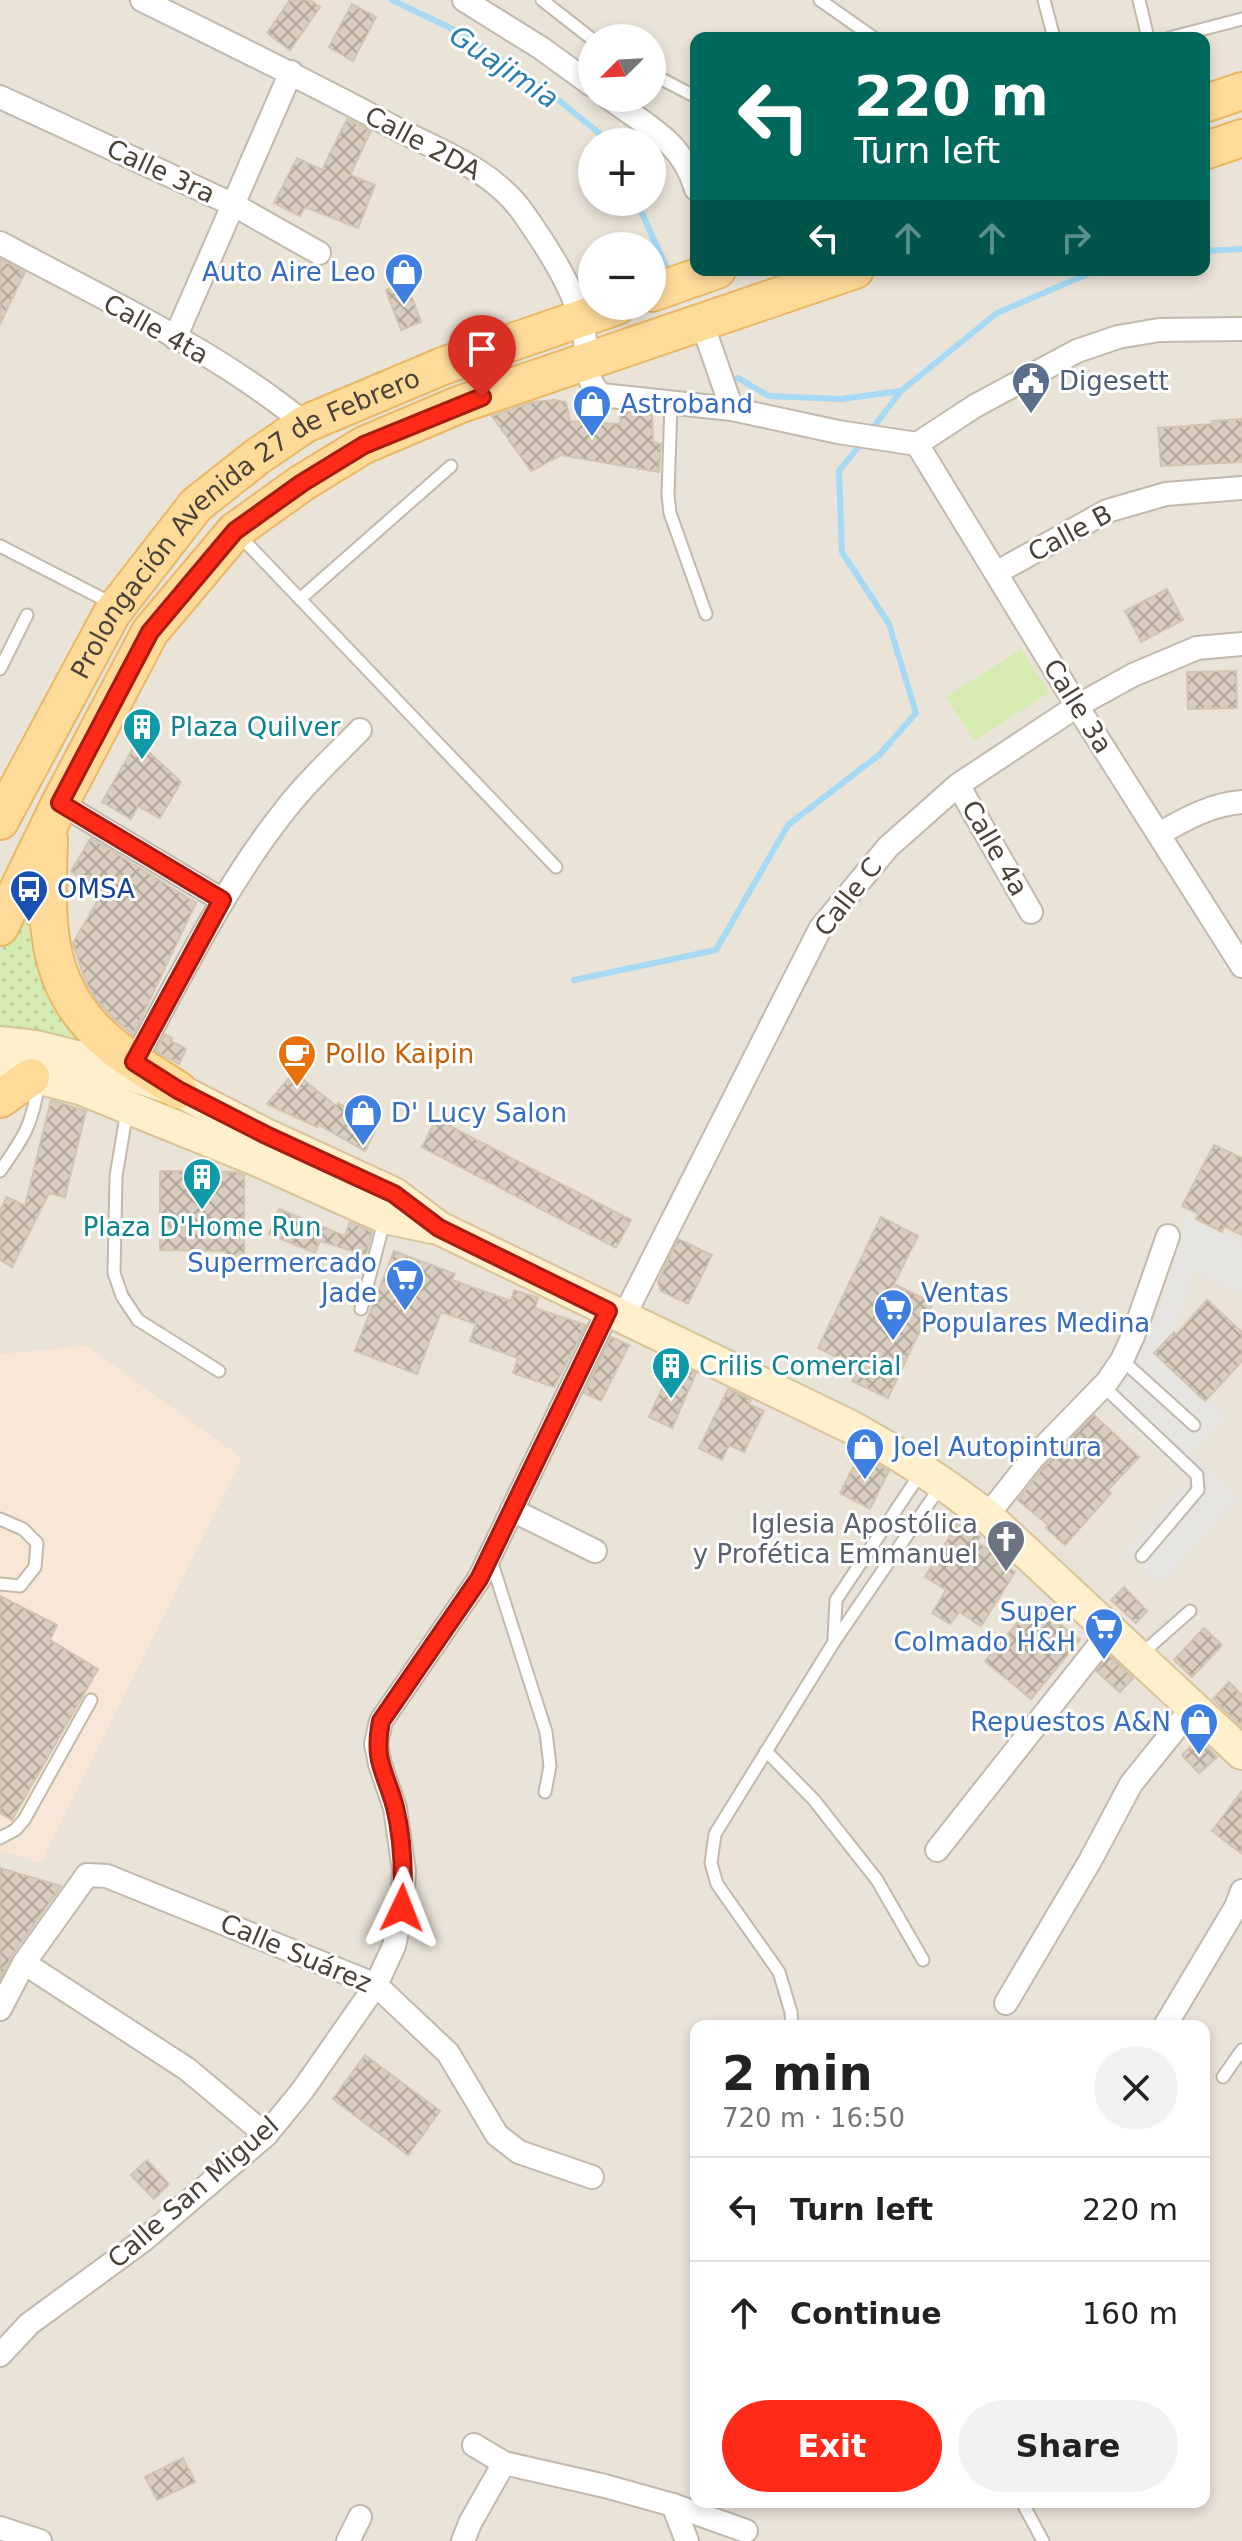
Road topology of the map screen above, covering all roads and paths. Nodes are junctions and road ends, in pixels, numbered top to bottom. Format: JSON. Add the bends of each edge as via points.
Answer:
{"nodes":[{"id":1,"x":142,"y":0,"type":"edge"},
{"id":2,"x":464,"y":0,"type":"edge"},
{"id":3,"x":542,"y":0,"type":"edge"},
{"id":4,"x":820,"y":0,"type":"edge"},
{"id":5,"x":1044,"y":0,"type":"edge"},
{"id":6,"x":1139,"y":0,"type":"edge"},
{"id":7,"x":1242,"y":19,"type":"edge"},
{"id":8,"x":578,"y":28,"type":"edge"},
{"id":9,"x":865,"y":32,"type":"edge"},
{"id":10,"x":1052,"y":32,"type":"edge"},
{"id":11,"x":1147,"y":32,"type":"edge"},
{"id":12,"x":1192,"y":32,"type":"edge"},
{"id":13,"x":291,"y":72,"type":"junction"},
{"id":14,"x":578,"y":75,"type":"edge"},
{"id":15,"x":666,"y":82,"type":"edge"},
{"id":16,"x":1242,"y":91,"type":"edge"},
{"id":17,"x":690,"y":95,"type":"edge"},
{"id":18,"x":0,"y":97,"type":"edge"},
{"id":19,"x":1210,"y":102,"type":"edge"},
{"id":20,"x":628,"y":112,"type":"edge"},
{"id":21,"x":1242,"y":138,"type":"edge"},
{"id":22,"x":1210,"y":149,"type":"edge"},
{"id":23,"x":690,"y":172,"type":"edge"},
{"id":24,"x":234,"y":205,"type":"junction"},
{"id":25,"x":0,"y":243,"type":"edge"},
{"id":26,"x":319,"y":253,"type":"dead end"},
{"id":27,"x":697,"y":276,"type":"edge"},
{"id":28,"x":838,"y":276,"type":"edge"},
{"id":29,"x":666,"y":288,"type":"edge"},
{"id":30,"x":578,"y":308,"type":"edge"},
{"id":31,"x":579,"y":320,"type":"edge"},
{"id":32,"x":582,"y":320,"type":"edge"},
{"id":33,"x":702,"y":323,"type":"junction"},
{"id":34,"x":1242,"y":329,"type":"edge"},
{"id":35,"x":175,"y":338,"type":"junction"},
{"id":36,"x":585,"y":362,"type":"junction"},
{"id":37,"x":671,"y":401,"type":"junction"},
{"id":38,"x":732,"y":409,"type":"junction"},
{"id":39,"x":305,"y":424,"type":"junction"},
{"id":40,"x":917,"y":444,"type":"junction"},
{"id":41,"x":451,"y":466,"type":"dead end"},
{"id":42,"x":1242,"y":488,"type":"edge"},
{"id":43,"x":235,"y":531,"type":"junction"},
{"id":44,"x":0,"y":546,"type":"edge"},
{"id":45,"x":996,"y":573,"type":"junction"},
{"id":46,"x":300,"y":599,"type":"junction"},
{"id":47,"x":117,"y":606,"type":"junction"},
{"id":48,"x":706,"y":614,"type":"dead end"},
{"id":49,"x":27,"y":615,"type":"dead end"},
{"id":50,"x":1242,"y":644,"type":"edge"},
{"id":51,"x":0,"y":669,"type":"edge"},
{"id":52,"x":1077,"y":706,"type":"junction"},
{"id":53,"x":360,"y":730,"type":"dead end"},
{"id":54,"x":958,"y":785,"type":"junction"},
{"id":55,"x":1242,"y":802,"type":"edge"},
{"id":56,"x":54,"y":815,"type":"junction"},
{"id":57,"x":0,"y":820,"type":"edge"},
{"id":58,"x":1159,"y":834,"type":"junction"},
{"id":59,"x":556,"y":867,"type":"dead end"},
{"id":60,"x":222,"y":900,"type":"junction"},
{"id":61,"x":1031,"y":912,"type":"dead end"},
{"id":62,"x":0,"y":927,"type":"edge"},
{"id":63,"x":1241,"y":963,"type":"edge"},
{"id":64,"x":0,"y":1043,"type":"edge"},
{"id":65,"x":134,"y":1062,"type":"junction"},
{"id":66,"x":24,"y":1076,"type":"edge"},
{"id":67,"x":178,"y":1090,"type":"junction"},
{"id":68,"x":0,"y":1099,"type":"edge"},
{"id":69,"x":128,"y":1106,"type":"junction"},
{"id":70,"x":0,"y":1171,"type":"edge"},
{"id":71,"x":385,"y":1217,"type":"junction"},
{"id":72,"x":439,"y":1228,"type":"junction"},
{"id":73,"x":1168,"y":1236,"type":"dead end"},
{"id":74,"x":361,"y":1309,"type":"dead end"},
{"id":75,"x":615,"y":1314,"type":"junction"},
{"id":76,"x":1122,"y":1360,"type":"junction"},
{"id":77,"x":219,"y":1371,"type":"dead end"},
{"id":78,"x":1103,"y":1386,"type":"junction"},
{"id":79,"x":1194,"y":1425,"type":"dead end"},
{"id":80,"x":932,"y":1476,"type":"junction"},
{"id":81,"x":512,"y":1510,"type":"junction"},
{"id":82,"x":987,"y":1516,"type":"junction"},
{"id":83,"x":0,"y":1519,"type":"edge"},
{"id":84,"x":595,"y":1551,"type":"dead end"},
{"id":85,"x":1142,"y":1556,"type":"dead end"},
{"id":86,"x":490,"y":1557,"type":"junction"},
{"id":87,"x":0,"y":1584,"type":"edge"},
{"id":88,"x":1190,"y":1611,"type":"dead end"},
{"id":89,"x":1111,"y":1630,"type":"junction"},
{"id":90,"x":834,"y":1642,"type":"junction"},
{"id":91,"x":1138,"y":1656,"type":"junction"},
{"id":92,"x":91,"y":1700,"type":"dead end"},
{"id":93,"x":1193,"y":1707,"type":"junction"},
{"id":94,"x":766,"y":1751,"type":"junction"},
{"id":95,"x":1242,"y":1753,"type":"edge"},
{"id":96,"x":545,"y":1792,"type":"dead end"},
{"id":97,"x":0,"y":1838,"type":"edge"},
{"id":98,"x":937,"y":1850,"type":"dead end"},
{"id":99,"x":1242,"y":1891,"type":"edge"},
{"id":100,"x":923,"y":1960,"type":"dead end"},
{"id":101,"x":24,"y":1963,"type":"junction"},
{"id":102,"x":376,"y":1985,"type":"junction"},
{"id":103,"x":1006,"y":2003,"type":"dead end"},
{"id":104,"x":0,"y":2009,"type":"edge"},
{"id":105,"x":792,"y":2020,"type":"edge"},
{"id":106,"x":1169,"y":2020,"type":"edge"},
{"id":107,"x":1242,"y":2050,"type":"edge"},
{"id":108,"x":1223,"y":2077,"type":"dead end"},
{"id":109,"x":266,"y":2135,"type":"junction"},
{"id":110,"x":592,"y":2177,"type":"dead end"},
{"id":111,"x":0,"y":2355,"type":"edge"},
{"id":112,"x":474,"y":2445,"type":"dead end"},
{"id":113,"x":504,"y":2463,"type":"junction"},
{"id":114,"x":673,"y":2505,"type":"junction"},
{"id":115,"x":1025,"y":2508,"type":"edge"},
{"id":116,"x":360,"y":2517,"type":"dead end"},
{"id":117,"x":0,"y":2528,"type":"edge"},
{"id":118,"x":746,"y":2531,"type":"dead end"},
{"id":119,"x":40,"y":2541,"type":"edge"},
{"id":120,"x":348,"y":2541,"type":"edge"},
{"id":121,"x":463,"y":2541,"type":"edge"},
{"id":122,"x":687,"y":2541,"type":"edge"},
{"id":123,"x":1043,"y":2541,"type":"edge"}],
"edges":[{"from":1,"to":13,"type":"street"},
{"from":2,"to":14,"type":"street"},
{"from":3,"to":8,"type":"lane"},
{"from":4,"to":9,"type":"lane"},
{"from":5,"to":10,"type":"lane"},
{"from":6,"to":11,"type":"lane"},
{"from":7,"to":12,"type":"lane"},
{"from":13,"to":24,"type":"street"},
{"from":13,"to":30,"type":"street","name":"Calle 2DA","via":[[490,178],[522,211]]},
{"from":15,"to":17,"type":"lane"},
{"from":16,"to":19,"type":"main road"},
{"from":18,"to":24,"type":"street","name":"Calle 3ra"},
{"from":20,"to":23,"type":"street","via":[[669,142]]},
{"from":21,"to":22,"type":"main road"},
{"from":24,"to":26,"type":"street","name":"Calle 3ra"},
{"from":24,"to":35,"type":"street"},
{"from":25,"to":35,"type":"street","name":"Calle 4ta"},
{"from":27,"to":29,"type":"main road"},
{"from":28,"to":33,"type":"main road","name":"Prolongación Avenida 27 de Febrero"},
{"from":31,"to":39,"type":"main road","name":"Prolongación Avenida 27 de Febrero","via":[[443,366]]},
{"from":32,"to":36,"type":"street","name":"Calle 2DA"},
{"from":33,"to":36,"type":"main road","name":"Prolongación Avenida 27 de Febrero"},
{"from":33,"to":38,"type":"street"},
{"from":34,"to":40,"type":"street","via":[[1159,330],[1077,351]]},
{"from":35,"to":39,"type":"street","name":"Calle 4ta","via":[[277,400]]},
{"from":36,"to":37,"type":"street","via":[[601,395]]},
{"from":36,"to":43,"type":"main road","name":"Prolongación Avenida 27 de Febrero","via":[[461,404],[364,445]]},
{"from":37,"to":38,"type":"street"},
{"from":37,"to":48,"type":"lane","via":[[670,513]]},
{"from":38,"to":40,"type":"street"},
{"from":39,"to":47,"type":"main road","name":"Prolongación Avenida 27 de Febrero","via":[[196,505]]},
{"from":40,"to":45,"type":"street","name":"Calle 3a"},
{"from":41,"to":46,"type":"lane"},
{"from":42,"to":45,"type":"street","name":"Calle B","via":[[1166,494],[1107,511]]},
{"from":43,"to":46,"type":"lane"},
{"from":43,"to":56,"type":"main road","name":"Prolongación Avenida 27 de Febrero","via":[[150,632]]},
{"from":44,"to":47,"type":"lane"},
{"from":45,"to":52,"type":"street","name":"Calle 3a"},
{"from":46,"to":59,"type":"lane"},
{"from":47,"to":57,"type":"main road","name":"Prolongación Avenida 27 de Febrero"},
{"from":49,"to":51,"type":"lane"},
{"from":50,"to":52,"type":"street","name":"Calle C","via":[[1197,648]]},
{"from":52,"to":54,"type":"street","name":"Calle C"},
{"from":52,"to":58,"type":"street","name":"Calle 3a"},
{"from":53,"to":60,"type":"street","via":[[286,808]]},
{"from":54,"to":61,"type":"street","name":"Calle 4a"},
{"from":54,"to":75,"type":"street","name":"Calle C","via":[[888,847],[820,929]]},
{"from":55,"to":58,"type":"street","via":[[1193,815]]},
{"from":56,"to":60,"type":"street"},
{"from":56,"to":62,"type":"main road","name":"Prolongación Avenida 27 de Febrero"},
{"from":56,"to":65,"type":"main road","via":[[47,918],[59,977],[98,1034]]},
{"from":58,"to":63,"type":"street","name":"Calle 3a"},
{"from":60,"to":65,"type":"street"},
{"from":64,"to":67,"type":"main road","via":[[84,1059]]},
{"from":65,"to":67,"type":"main road"},
{"from":66,"to":68,"type":"main road"},
{"from":66,"to":69,"type":"main road"},
{"from":66,"to":70,"type":"lane","via":[[34,1115]]},
{"from":67,"to":72,"type":"main road","via":[[394,1194]]},
{"from":69,"to":71,"type":"main road"},
{"from":69,"to":77,"type":"lane","via":[[116,1176],[114,1273],[138,1320]]},
{"from":71,"to":72,"type":"main road"},
{"from":71,"to":74,"type":"lane"},
{"from":72,"to":75,"type":"main road"},
{"from":73,"to":76,"type":"street"},
{"from":75,"to":80,"type":"main road","via":[[851,1427]]},
{"from":75,"to":81,"type":"street","name":"Calle San Miguel"},
{"from":76,"to":78,"type":"street"},
{"from":76,"to":79,"type":"lane"},
{"from":78,"to":82,"type":"street","via":[[1033,1458]]},
{"from":78,"to":85,"type":"lane","via":[[1197,1475],[1198,1490]]},
{"from":80,"to":82,"type":"main road"},
{"from":80,"to":90,"type":"lane"},
{"from":80,"to":90,"type":"lane","via":[[836,1600]]},
{"from":81,"to":84,"type":"street"},
{"from":81,"to":86,"type":"street","name":"Calle San Miguel"},
{"from":82,"to":89,"type":"main road"},
{"from":83,"to":87,"type":"lane","via":[[23,1529],[37,1543],[35,1567],[20,1586]]},
{"from":86,"to":96,"type":"lane","via":[[546,1732],[550,1766]]},
{"from":86,"to":102,"type":"street","name":"Calle San Miguel","via":[[381,1721],[376,1744],[395,1808],[404,1871],[394,1946]]},
{"from":88,"to":91,"type":"lane"},
{"from":89,"to":91,"type":"main road"},
{"from":89,"to":98,"type":"street"},
{"from":90,"to":94,"type":"lane"},
{"from":91,"to":93,"type":"main road"},
{"from":92,"to":97,"type":"lane","via":[[24,1820]]},
{"from":93,"to":95,"type":"main road"},
{"from":93,"to":103,"type":"street","via":[[1131,1784]]},
{"from":94,"to":100,"type":"lane","via":[[814,1800],[877,1880]]},
{"from":94,"to":105,"type":"lane","via":[[715,1834],[711,1863],[717,1884],[779,1972]]},
{"from":99,"to":106,"type":"street"},
{"from":101,"to":102,"type":"street","name":"Calle Suárez","via":[[87,1875],[97,1874]]},
{"from":101,"to":104,"type":"street","name":"Calle Suárez"},
{"from":101,"to":109,"type":"street","via":[[187,2069]]},
{"from":102,"to":109,"type":"street","name":"Calle San Miguel"},
{"from":102,"to":110,"type":"street","name":"Calle Suárez","via":[[448,2053],[497,2135],[519,2152]]},
{"from":107,"to":108,"type":"lane"},
{"from":109,"to":111,"type":"street","name":"Calle San Miguel","via":[[145,2239],[29,2324]]},
{"from":112,"to":113,"type":"street"},
{"from":113,"to":114,"type":"street"},
{"from":113,"to":121,"type":"street"},
{"from":114,"to":118,"type":"street"},
{"from":114,"to":122,"type":"street"},
{"from":115,"to":123,"type":"lane"},
{"from":116,"to":120,"type":"street"},
{"from":117,"to":119,"type":"street"}]}
